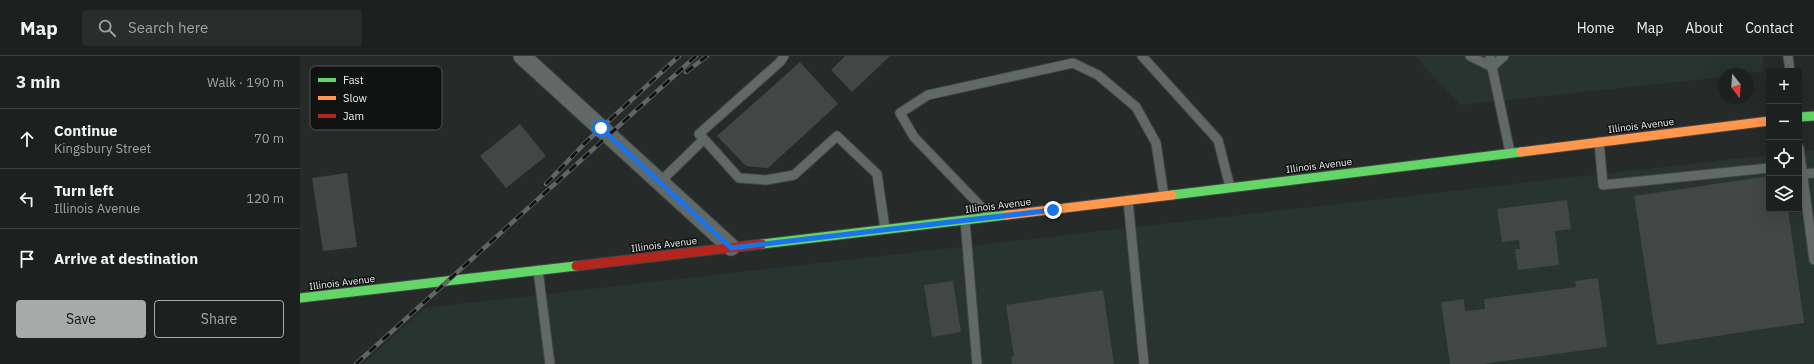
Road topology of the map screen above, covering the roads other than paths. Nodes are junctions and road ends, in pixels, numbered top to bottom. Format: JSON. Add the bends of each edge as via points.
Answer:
{"nodes":[{"id":1,"x":522,"y":56,"type":"edge"},
{"id":2,"x":784,"y":56,"type":"edge"},
{"id":3,"x":1142,"y":56,"type":"edge"},
{"id":4,"x":1470,"y":56,"type":"edge"},
{"id":5,"x":1490,"y":56,"type":"edge"},
{"id":6,"x":1504,"y":56,"type":"edge"},
{"id":7,"x":1788,"y":56,"type":"edge"},
{"id":8,"x":1492,"y":67,"type":"junction"},
{"id":9,"x":1790,"y":68,"type":"edge"},
{"id":10,"x":1814,"y":116,"type":"edge"},
{"id":11,"x":1802,"y":117,"type":"edge"},
{"id":12,"x":1766,"y":121,"type":"edge"},
{"id":13,"x":704,"y":139,"type":"junction"},
{"id":14,"x":1598,"y":141,"type":"junction"},
{"id":15,"x":1510,"y":152,"type":"junction"},
{"id":16,"x":1766,"y":168,"type":"edge"},
{"id":17,"x":1814,"y":173,"type":"edge"},
{"id":18,"x":1802,"y":174,"type":"joint"},
{"id":19,"x":660,"y":182,"type":"junction"},
{"id":20,"x":1230,"y":187,"type":"junction"},
{"id":21,"x":1164,"y":196,"type":"junction"},
{"id":22,"x":1128,"y":200,"type":"junction"},
{"id":23,"x":991,"y":217,"type":"junction"},
{"id":24,"x":965,"y":220,"type":"junction"},
{"id":25,"x":885,"y":229,"type":"junction"},
{"id":26,"x":731,"y":248,"type":"junction"},
{"id":27,"x":1814,"y":260,"type":"edge"},
{"id":28,"x":538,"y":270,"type":"junction"},
{"id":29,"x":300,"y":298,"type":"edge"},
{"id":30,"x":550,"y":364,"type":"edge"},
{"id":31,"x":976,"y":364,"type":"edge"},
{"id":32,"x":1144,"y":364,"type":"edge"}],
"edges":[{"from":1,"to":19,"type":"street"},
{"from":2,"to":13,"type":"lane","via":[[699,134]]},
{"from":3,"to":20,"type":"lane","via":[[1218,140]]},
{"from":4,"to":8,"type":"lane"},
{"from":5,"to":8,"type":"lane"},
{"from":6,"to":8,"type":"lane"},
{"from":7,"to":9,"type":"lane"},
{"from":8,"to":15,"type":"lane"},
{"from":10,"to":11,"type":"main road"},
{"from":12,"to":14,"type":"main road","name":"Illinois Avenue"},
{"from":13,"to":19,"type":"lane"},
{"from":13,"to":25,"type":"lane","via":[[739,178],[766,180],[794,175],[837,136],[877,174]]},
{"from":14,"to":15,"type":"main road","name":"Illinois Avenue"},
{"from":14,"to":16,"type":"lane","via":[[1603,185]]},
{"from":15,"to":20,"type":"main road","name":"Illinois Avenue"},
{"from":17,"to":18,"type":"lane"},
{"from":18,"to":27,"type":"lane"},
{"from":19,"to":26,"type":"street"},
{"from":20,"to":21,"type":"main road","name":"Illinois Avenue"},
{"from":21,"to":22,"type":"main road","name":"Illinois Avenue"},
{"from":21,"to":23,"type":"lane","via":[[1156,143],[1136,107],[1098,75],[1073,63],[928,95],[900,113],[914,137]]},
{"from":22,"to":23,"type":"main road","name":"Illinois Avenue"},
{"from":22,"to":32,"type":"lane"},
{"from":23,"to":24,"type":"main road","name":"Illinois Avenue"},
{"from":24,"to":25,"type":"main road","name":"Illinois Avenue"},
{"from":24,"to":31,"type":"lane"},
{"from":25,"to":26,"type":"main road","name":"Illinois Avenue"},
{"from":26,"to":28,"type":"main road","name":"Illinois Avenue"},
{"from":28,"to":29,"type":"main road","name":"Illinois Avenue"},
{"from":28,"to":30,"type":"lane"}]}
